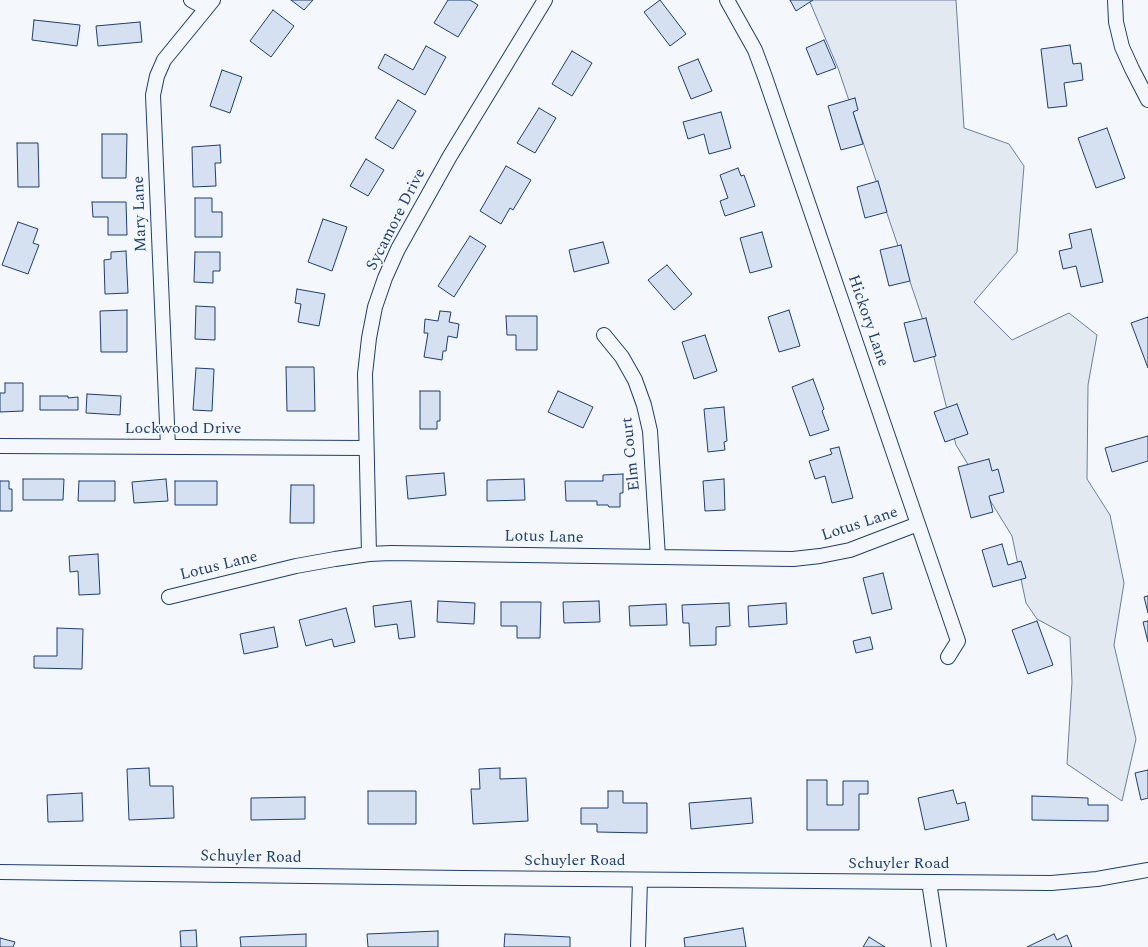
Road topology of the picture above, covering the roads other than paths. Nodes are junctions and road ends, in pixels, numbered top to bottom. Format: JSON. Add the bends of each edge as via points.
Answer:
{"nodes":[{"id":1,"x":191,"y":0,"type":"edge"},
{"id":2,"x":545,"y":0,"type":"edge"},
{"id":3,"x":727,"y":0,"type":"edge"},
{"id":4,"x":1114,"y":0,"type":"edge"},
{"id":5,"x":210,"y":4,"type":"edge"},
{"id":6,"x":1148,"y":100,"type":"edge"},
{"id":7,"x":604,"y":335,"type":"dead end"},
{"id":8,"x":0,"y":446,"type":"edge"},
{"id":9,"x":168,"y":447,"type":"junction"},
{"id":10,"x":366,"y":448,"type":"junction"},
{"id":11,"x":918,"y":524,"type":"junction"},
{"id":12,"x":369,"y":554,"type":"junction"},
{"id":13,"x":658,"y":557,"type":"junction"},
{"id":14,"x":169,"y":597,"type":"dead end"},
{"id":15,"x":948,"y":657,"type":"dead end"},
{"id":16,"x":1148,"y":870,"type":"edge"},
{"id":17,"x":0,"y":872,"type":"edge"},
{"id":18,"x":640,"y":880,"type":"junction"},
{"id":19,"x":929,"y":882,"type":"junction"},
{"id":20,"x":638,"y":947,"type":"edge"},
{"id":21,"x":939,"y":947,"type":"edge"}],
"edges":[{"from":1,"to":5,"type":"street"},
{"from":2,"to":10,"type":"street","name":"Sycamore Drive","via":[[450,156],[385,278],[375,307],[369,338],[365,374]]},
{"from":3,"to":11,"type":"street","name":"Hickory Lane","via":[[755,50]]},
{"from":4,"to":6,"type":"street","via":[[1122,47]]},
{"from":5,"to":9,"type":"street","name":"Mary Lane","via":[[164,60],[153,95]]},
{"from":7,"to":13,"type":"street","name":"Elm Court","via":[[622,357],[635,380],[644,405],[650,431]]},
{"from":8,"to":9,"type":"street","name":"Lockwood Drive"},
{"from":9,"to":10,"type":"street","name":"Lockwood Drive"},
{"from":10,"to":12,"type":"street","name":"Sycamore Drive"},
{"from":11,"to":13,"type":"street","name":"Lotus Lane","via":[[850,550],[820,556],[793,559]]},
{"from":11,"to":15,"type":"street","name":"Hickory Lane","via":[[958,641]]},
{"from":12,"to":13,"type":"street","name":"Lotus Lane"},
{"from":12,"to":14,"type":"street","name":"Lotus Lane","via":[[296,566]]},
{"from":16,"to":19,"type":"street","name":"Schuyler Road","via":[[1097,879],[1051,883]]},
{"from":17,"to":18,"type":"street","name":"Schuyler Road"},
{"from":18,"to":19,"type":"street","name":"Schuyler Road"},
{"from":18,"to":20,"type":"street"},
{"from":19,"to":21,"type":"street"}]}
